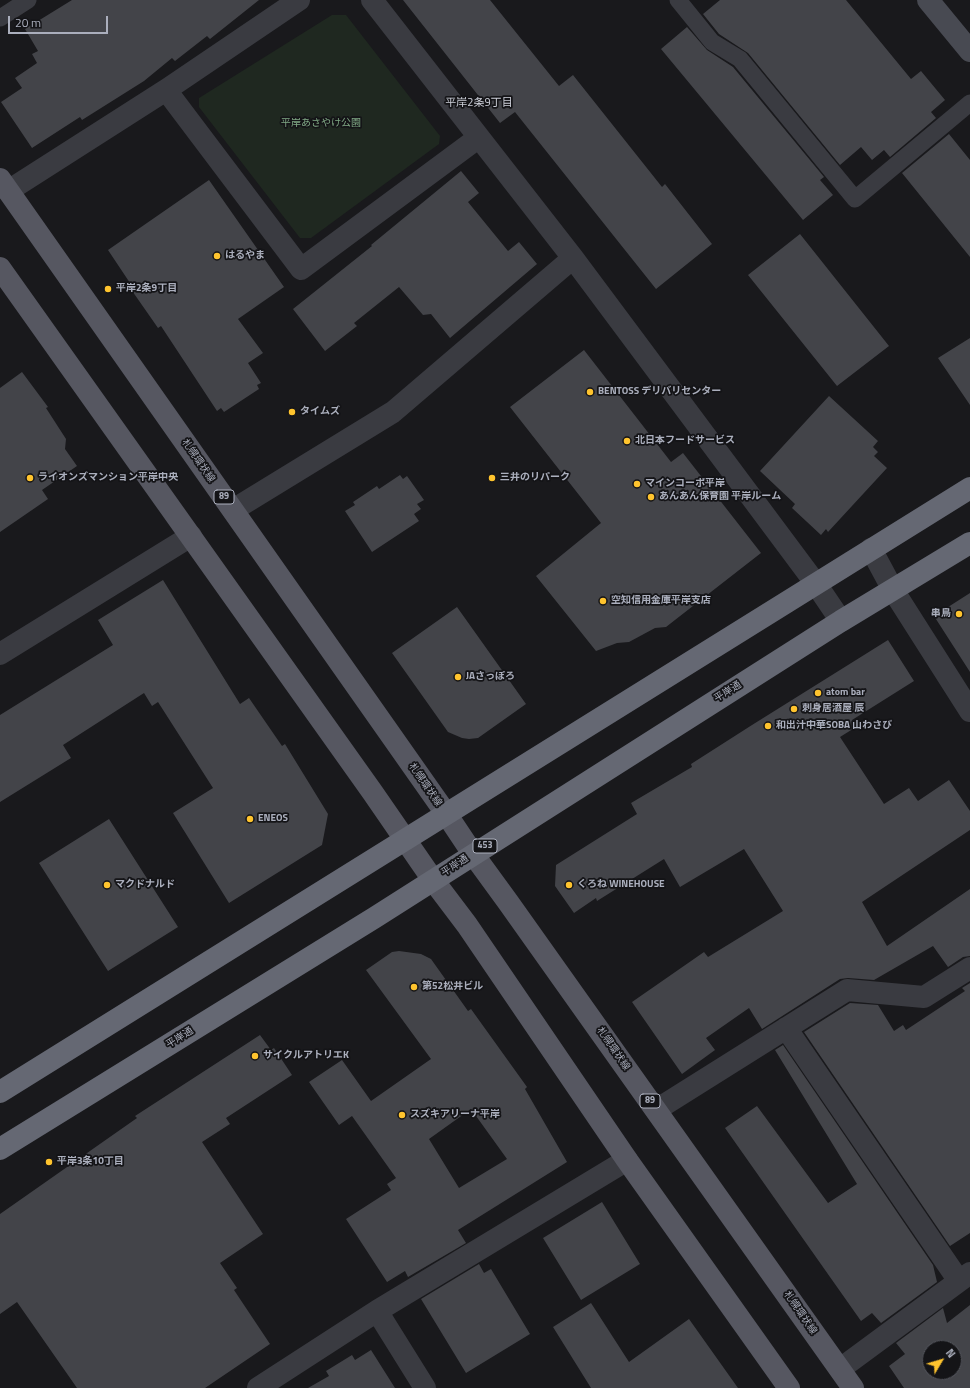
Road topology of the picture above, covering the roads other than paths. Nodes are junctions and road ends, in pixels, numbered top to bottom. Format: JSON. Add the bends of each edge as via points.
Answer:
{"nodes":[{"id":1,"x":28,"y":0,"type":"edge"},
{"id":2,"x":299,"y":0,"type":"edge"},
{"id":3,"x":372,"y":0,"type":"edge"},
{"id":4,"x":678,"y":0,"type":"edge"},
{"id":5,"x":928,"y":0,"type":"edge"},
{"id":6,"x":0,"y":18,"type":"edge"},
{"id":7,"x":970,"y":51,"type":"edge"},
{"id":8,"x":166,"y":90,"type":"junction"},
{"id":9,"x":970,"y":103,"type":"edge"},
{"id":10,"x":478,"y":138,"type":"junction"},
{"id":11,"x":4,"y":185,"type":"edge"},
{"id":12,"x":573,"y":258,"type":"junction"},
{"id":13,"x":0,"y":268,"type":"edge"},
{"id":14,"x":970,"y":488,"type":"edge"},
{"id":15,"x":233,"y":510,"type":"junction"},
{"id":16,"x":191,"y":536,"type":"junction"},
{"id":17,"x":970,"y":543,"type":"edge"},
{"id":18,"x":871,"y":549,"type":"junction"},
{"id":19,"x":816,"y":584,"type":"junction"},
{"id":20,"x":892,"y":590,"type":"junction"},
{"id":21,"x":841,"y":621,"type":"junction"},
{"id":22,"x":0,"y":654,"type":"edge"},
{"id":23,"x":970,"y":711,"type":"edge"},
{"id":24,"x":447,"y":815,"type":"junction"},
{"id":25,"x":407,"y":840,"type":"junction"},
{"id":26,"x":473,"y":854,"type":"junction"},
{"id":27,"x":433,"y":880,"type":"junction"},
{"id":28,"x":970,"y":968,"type":"edge"},
{"id":29,"x":786,"y":1028,"type":"junction"},
{"id":30,"x":0,"y":1092,"type":"edge"},
{"id":31,"x":656,"y":1110,"type":"junction"},
{"id":32,"x":0,"y":1149,"type":"edge"},
{"id":33,"x":627,"y":1160,"type":"junction"},
{"id":34,"x":964,"y":1277,"type":"edge"},
{"id":35,"x":377,"y":1311,"type":"junction"},
{"id":36,"x":840,"y":1369,"type":"junction"},
{"id":37,"x":258,"y":1388,"type":"edge"},
{"id":38,"x":426,"y":1388,"type":"edge"},
{"id":39,"x":789,"y":1388,"type":"edge"},
{"id":40,"x":853,"y":1388,"type":"edge"}],
"edges":[{"from":1,"to":6,"type":"lane"},
{"from":2,"to":8,"type":"street"},
{"from":3,"to":10,"type":"street"},
{"from":4,"to":9,"type":"lane","via":[[712,42],[740,58],[855,199]]},
{"from":5,"to":7,"type":"street"},
{"from":8,"to":10,"type":"street","via":[[301,269]]},
{"from":8,"to":11,"type":"street"},
{"from":10,"to":12,"type":"street"},
{"from":11,"to":15,"type":"main road","name":"札幌環状線","number":"89"},
{"from":12,"to":15,"type":"street","via":[[393,412]]},
{"from":12,"to":19,"type":"street"},
{"from":13,"to":16,"type":"main road"},
{"from":14,"to":18,"type":"highway"},
{"from":15,"to":24,"type":"main road","name":"札幌環状線","number":"89"},
{"from":16,"to":22,"type":"street"},
{"from":16,"to":25,"type":"main road"},
{"from":17,"to":20,"type":"highway","name":"平岸通","number":"453"},
{"from":18,"to":19,"type":"highway"},
{"from":18,"to":20,"type":"street"},
{"from":19,"to":21,"type":"street"},
{"from":19,"to":24,"type":"highway"},
{"from":20,"to":21,"type":"highway","name":"平岸通","number":"453"},
{"from":20,"to":23,"type":"street"},
{"from":21,"to":26,"type":"highway","name":"平岸通","number":"453"},
{"from":24,"to":25,"type":"highway"},
{"from":24,"to":26,"type":"main road","name":"札幌環状線","number":"89"},
{"from":25,"to":27,"type":"main road"},
{"from":25,"to":30,"type":"highway"},
{"from":26,"to":27,"type":"highway","name":"平岸通","number":"453"},
{"from":26,"to":31,"type":"main road","name":"札幌環状線","number":"89"},
{"from":27,"to":32,"type":"highway","name":"平岸通","number":"453"},
{"from":27,"to":33,"type":"main road","via":[[472,932]]},
{"from":28,"to":29,"type":"street","via":[[924,997],[847,990]]},
{"from":29,"to":31,"type":"street"},
{"from":29,"to":34,"type":"street"},
{"from":31,"to":36,"type":"main road","name":"札幌環状線","number":"89"},
{"from":33,"to":35,"type":"street"},
{"from":33,"to":39,"type":"main road"},
{"from":34,"to":36,"type":"street"},
{"from":35,"to":37,"type":"street"},
{"from":35,"to":38,"type":"street"},
{"from":36,"to":40,"type":"main road","name":"札幌環状線","number":"89"}]}
